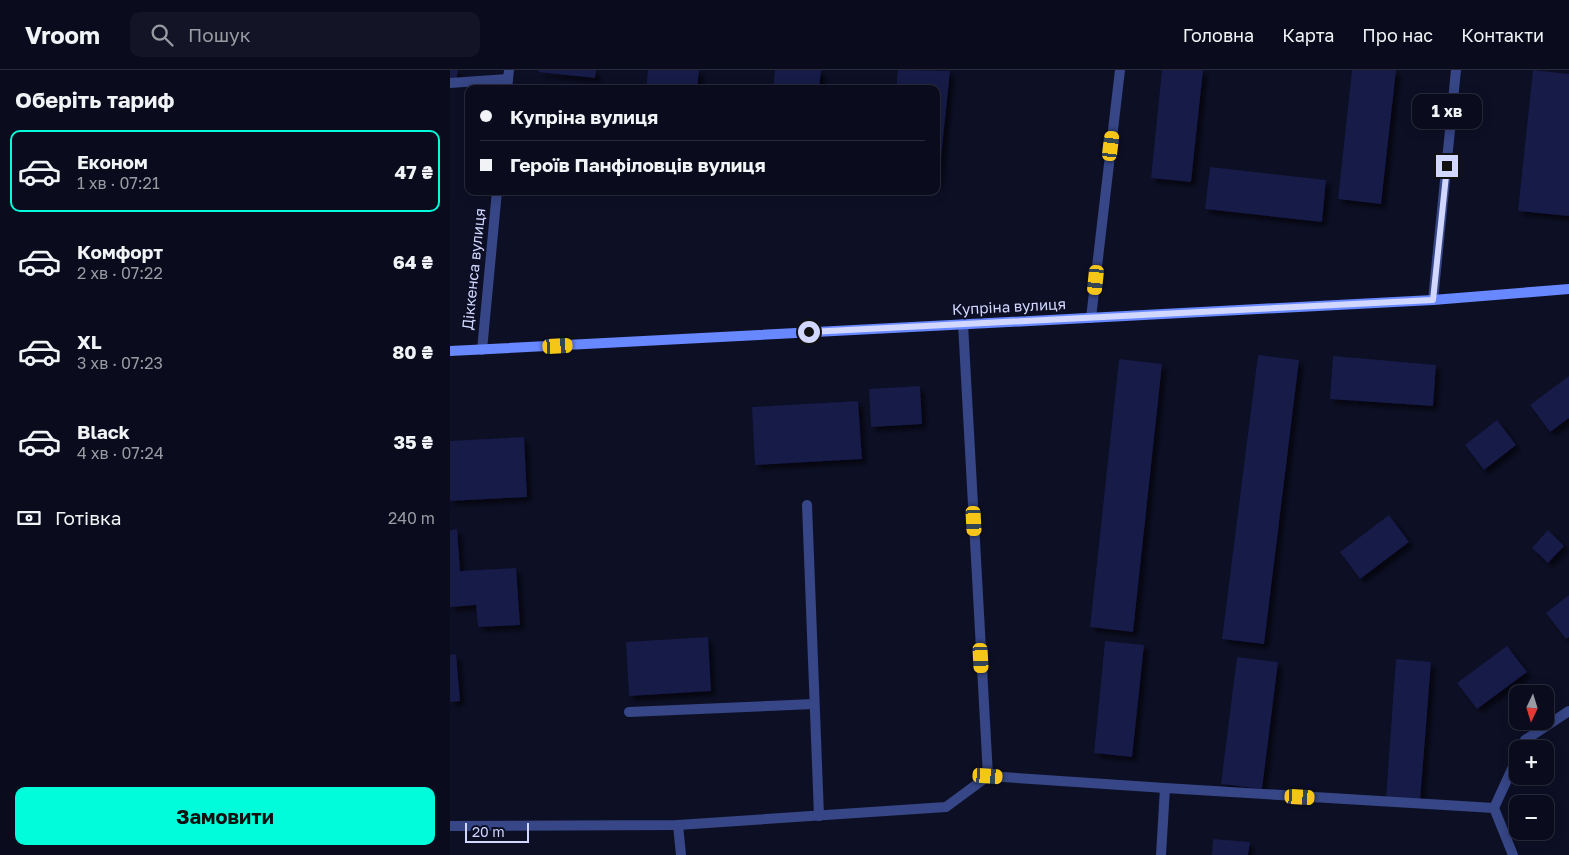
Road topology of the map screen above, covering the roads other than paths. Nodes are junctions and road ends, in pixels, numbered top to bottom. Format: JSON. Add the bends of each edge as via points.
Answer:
{"nodes":[{"id":1,"x":1120,"y":70,"type":"edge"},
{"id":2,"x":1456,"y":70,"type":"edge"},
{"id":3,"x":508,"y":79,"type":"edge"},
{"id":4,"x":450,"y":83,"type":"edge"},
{"id":5,"x":497,"y":195,"type":"edge"},
{"id":6,"x":1569,"y":289,"type":"edge"},
{"id":7,"x":1433,"y":300,"type":"junction"},
{"id":8,"x":1091,"y":318,"type":"junction"},
{"id":9,"x":963,"y":324,"type":"junction"},
{"id":10,"x":482,"y":350,"type":"junction"},
{"id":11,"x":450,"y":351,"type":"edge"},
{"id":12,"x":806,"y":505,"type":"dead end"},
{"id":13,"x":814,"y":704,"type":"junction"},
{"id":14,"x":1569,"y":711,"type":"edge"},
{"id":15,"x":629,"y":712,"type":"dead end"},
{"id":16,"x":1525,"y":740,"type":"edge"},
{"id":17,"x":988,"y":776,"type":"junction"},
{"id":18,"x":1509,"y":776,"type":"edge"},
{"id":19,"x":1165,"y":788,"type":"junction"},
{"id":20,"x":1494,"y":808,"type":"junction"},
{"id":21,"x":819,"y":816,"type":"junction"},
{"id":22,"x":678,"y":825,"type":"junction"},
{"id":23,"x":450,"y":826,"type":"edge"},
{"id":24,"x":681,"y":855,"type":"edge"},
{"id":25,"x":1160,"y":855,"type":"edge"},
{"id":26,"x":1513,"y":855,"type":"edge"}],
"edges":[{"from":1,"to":8,"type":"street"},
{"from":2,"to":7,"type":"street"},
{"from":3,"to":4,"type":"street"},
{"from":5,"to":10,"type":"street","name":"Діккенса вулиця"},
{"from":6,"to":7,"type":"main road","name":"Купріна вулиця"},
{"from":7,"to":8,"type":"main road","name":"Купріна вулиця"},
{"from":8,"to":9,"type":"main road","name":"Купріна вулиця"},
{"from":9,"to":10,"type":"main road","name":"Купріна вулиця"},
{"from":9,"to":17,"type":"street"},
{"from":10,"to":11,"type":"main road","name":"Купріна вулиця"},
{"from":12,"to":13,"type":"street"},
{"from":13,"to":15,"type":"street"},
{"from":13,"to":21,"type":"street"},
{"from":14,"to":16,"type":"street"},
{"from":17,"to":19,"type":"street"},
{"from":17,"to":21,"type":"street","via":[[946,807]]},
{"from":18,"to":20,"type":"street"},
{"from":19,"to":20,"type":"street"},
{"from":19,"to":25,"type":"street"},
{"from":20,"to":26,"type":"street"},
{"from":21,"to":22,"type":"street"},
{"from":22,"to":23,"type":"street"},
{"from":22,"to":24,"type":"street"}]}
